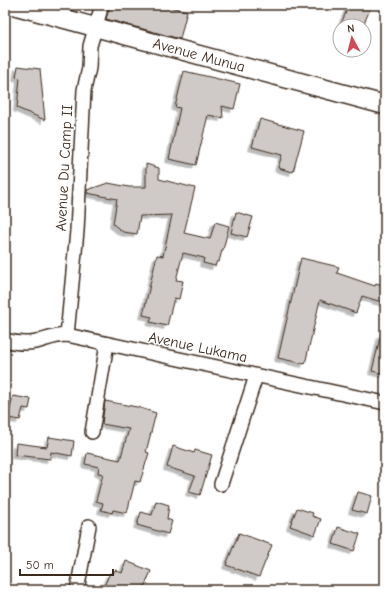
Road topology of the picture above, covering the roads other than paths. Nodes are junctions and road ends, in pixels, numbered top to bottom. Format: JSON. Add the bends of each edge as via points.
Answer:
{"nodes":[{"id":1,"x":13,"y":5,"type":"edge"},
{"id":2,"x":102,"y":5,"type":"edge"},
{"id":3,"x":97,"y":27,"type":"junction"},
{"id":4,"x":385,"y":105,"type":"edge"},
{"id":5,"x":67,"y":335,"type":"junction"},
{"id":6,"x":5,"y":340,"type":"edge"},
{"id":7,"x":107,"y":344,"type":"junction"},
{"id":8,"x":256,"y":376,"type":"junction"},
{"id":9,"x":385,"y":403,"type":"edge"},
{"id":10,"x":92,"y":432,"type":"dead end"},
{"id":11,"x":221,"y":484,"type":"dead end"},
{"id":12,"x":90,"y":526,"type":"dead end"},
{"id":13,"x":77,"y":590,"type":"edge"}],
"edges":[{"from":1,"to":3,"type":"main road","name":"Avenue Munua"},
{"from":2,"to":3,"type":"street","name":"Avenue Du Camp II"},
{"from":3,"to":4,"type":"main road","name":"Avenue Munua"},
{"from":3,"to":5,"type":"street","name":"Avenue Du Camp II","via":[[90,46],[84,90],[77,231]]},
{"from":5,"to":6,"type":"street","name":"Avenue Lukama","via":[[24,343]]},
{"from":5,"to":7,"type":"street","name":"Avenue Lukama"},
{"from":7,"to":8,"type":"street","name":"Avenue Lukama"},
{"from":7,"to":10,"type":"street"},
{"from":8,"to":9,"type":"street","name":"Avenue Lukama"},
{"from":8,"to":11,"type":"street"},
{"from":12,"to":13,"type":"street"}]}
